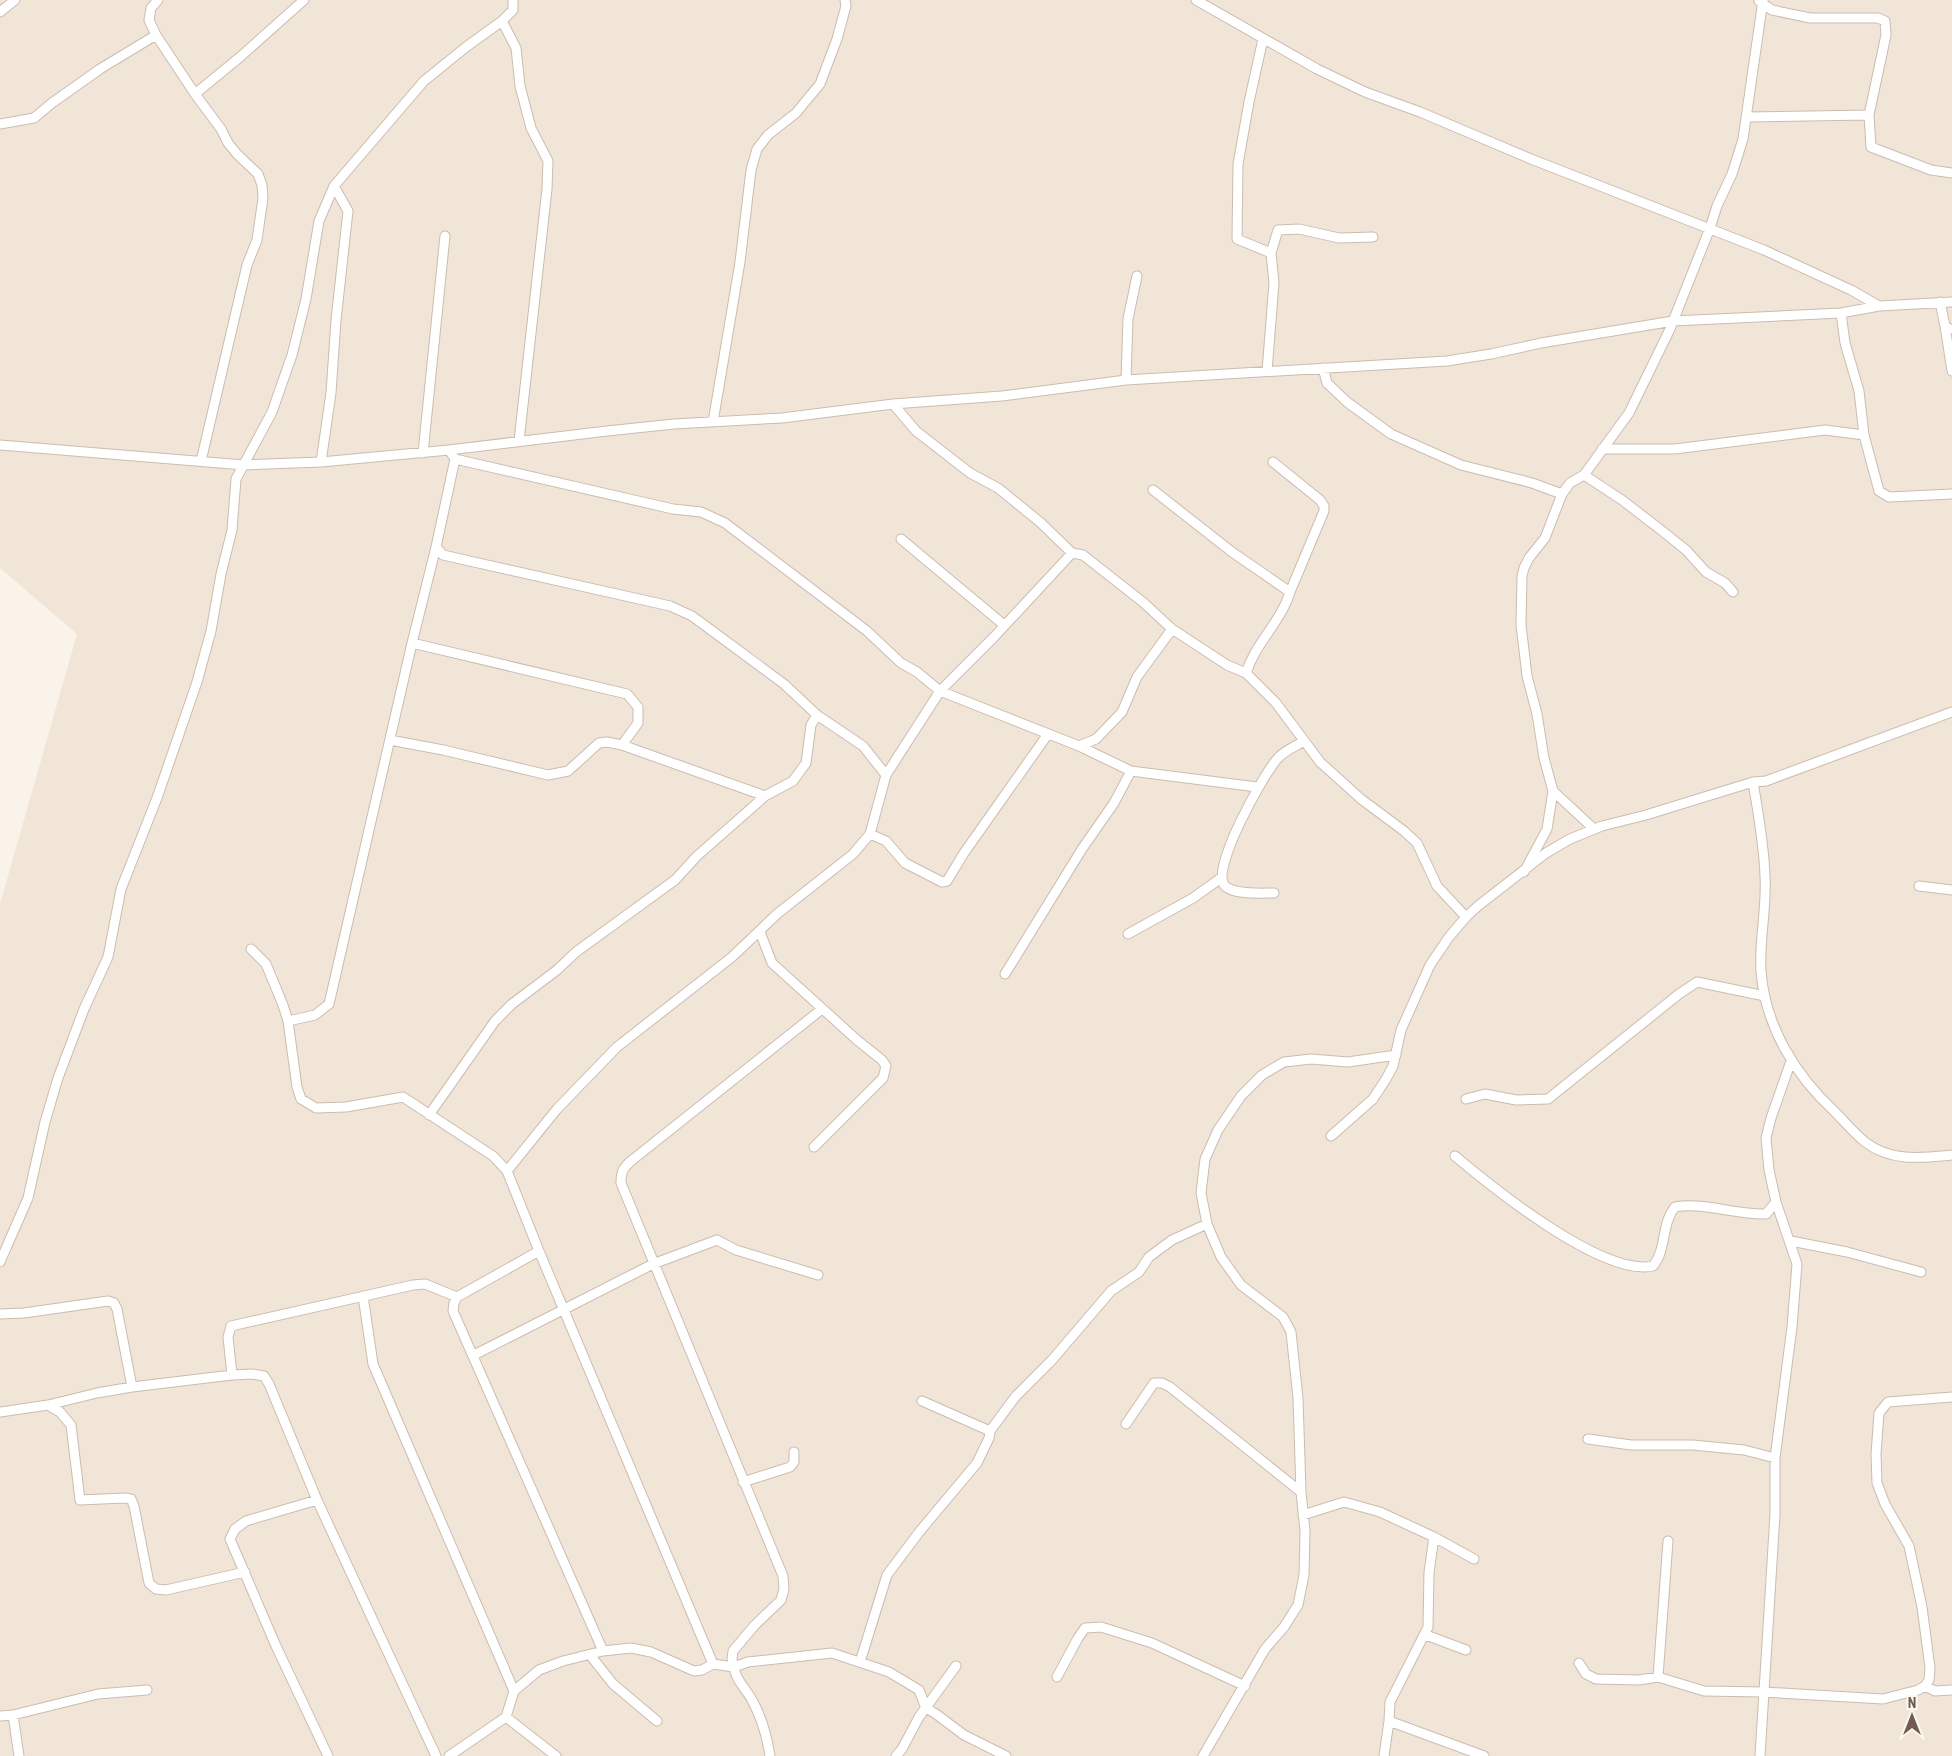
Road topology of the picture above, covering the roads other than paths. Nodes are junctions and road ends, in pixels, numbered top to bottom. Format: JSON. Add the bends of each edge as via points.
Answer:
{"nodes":[{"id":1,"x":15,"y":0,"type":"edge"},
{"id":2,"x":158,"y":0,"type":"edge"},
{"id":3,"x":304,"y":0,"type":"edge"},
{"id":4,"x":513,"y":0,"type":"edge"},
{"id":5,"x":845,"y":0,"type":"edge"},
{"id":6,"x":1196,"y":0,"type":"edge"},
{"id":7,"x":1761,"y":1,"type":"edge"},
{"id":8,"x":0,"y":12,"type":"edge"},
{"id":9,"x":502,"y":21,"type":"junction"},
{"id":10,"x":156,"y":36,"type":"junction"},
{"id":11,"x":1263,"y":39,"type":"junction"},
{"id":12,"x":195,"y":94,"type":"junction"},
{"id":13,"x":1869,"y":115,"type":"junction"},
{"id":14,"x":1747,"y":117,"type":"junction"},
{"id":15,"x":0,"y":124,"type":"edge"},
{"id":16,"x":1952,"y":172,"type":"edge"},
{"id":17,"x":334,"y":186,"type":"junction"},
{"id":18,"x":1710,"y":228,"type":"junction"},
{"id":19,"x":445,"y":236,"type":"dead end"},
{"id":20,"x":1374,"y":237,"type":"dead end"},
{"id":21,"x":1270,"y":253,"type":"junction"},
{"id":22,"x":1137,"y":276,"type":"dead end"},
{"id":23,"x":1940,"y":302,"type":"junction"},
{"id":24,"x":1952,"y":302,"type":"edge"},
{"id":25,"x":1879,"y":306,"type":"junction"},
{"id":26,"x":1840,"y":313,"type":"junction"},
{"id":27,"x":1673,"y":321,"type":"junction"},
{"id":28,"x":1949,"y":328,"type":"edge"},
{"id":29,"x":1323,"y":368,"type":"junction"},
{"id":30,"x":1267,"y":371,"type":"junction"},
{"id":31,"x":1952,"y":372,"type":"edge"},
{"id":32,"x":1126,"y":380,"type":"junction"},
{"id":33,"x":893,"y":404,"type":"junction"},
{"id":34,"x":713,"y":422,"type":"junction"},
{"id":35,"x":1864,"y":435,"type":"junction"},
{"id":36,"x":519,"y":442,"type":"junction"},
{"id":37,"x":0,"y":445,"type":"edge"},
{"id":38,"x":1602,"y":449,"type":"junction"},
{"id":39,"x":449,"y":450,"type":"junction"},
{"id":40,"x":423,"y":452,"type":"junction"},
{"id":41,"x":455,"y":459,"type":"junction"},
{"id":42,"x":201,"y":460,"type":"junction"},
{"id":43,"x":321,"y":462,"type":"junction"},
{"id":44,"x":1273,"y":462,"type":"dead end"},
{"id":45,"x":244,"y":464,"type":"junction"},
{"id":46,"x":1584,"y":475,"type":"junction"},
{"id":47,"x":1153,"y":490,"type":"dead end"},
{"id":48,"x":1562,"y":494,"type":"junction"},
{"id":49,"x":1952,"y":494,"type":"edge"},
{"id":50,"x":901,"y":539,"type":"dead end"},
{"id":51,"x":436,"y":547,"type":"junction"},
{"id":52,"x":1072,"y":553,"type":"junction"},
{"id":53,"x":1290,"y":592,"type":"junction"},
{"id":54,"x":1733,"y":592,"type":"dead end"},
{"id":55,"x":1004,"y":625,"type":"junction"},
{"id":56,"x":1172,"y":629,"type":"junction"},
{"id":57,"x":412,"y":643,"type":"junction"},
{"id":58,"x":1246,"y":673,"type":"junction"},
{"id":59,"x":940,"y":691,"type":"junction"},
{"id":60,"x":1952,"y":712,"type":"edge"},
{"id":61,"x":817,"y":715,"type":"junction"},
{"id":62,"x":1048,"y":734,"type":"junction"},
{"id":63,"x":390,"y":740,"type":"junction"},
{"id":64,"x":1304,"y":741,"type":"junction"},
{"id":65,"x":622,"y":745,"type":"junction"},
{"id":66,"x":1080,"y":746,"type":"junction"},
{"id":67,"x":1131,"y":771,"type":"junction"},
{"id":68,"x":886,"y":775,"type":"junction"},
{"id":69,"x":1753,"y":782,"type":"junction"},
{"id":70,"x":1257,"y":787,"type":"junction"},
{"id":71,"x":1553,"y":791,"type":"junction"},
{"id":72,"x":765,"y":796,"type":"junction"},
{"id":73,"x":1594,"y":829,"type":"junction"},
{"id":74,"x":870,"y":834,"type":"junction"},
{"id":75,"x":1524,"y":872,"type":"junction"},
{"id":76,"x":1221,"y":878,"type":"junction"},
{"id":77,"x":1919,"y":886,"type":"dead end"},
{"id":78,"x":1952,"y":890,"type":"edge"},
{"id":79,"x":1274,"y":893,"type":"dead end"},
{"id":80,"x":1466,"y":916,"type":"junction"},
{"id":81,"x":760,"y":932,"type":"junction"},
{"id":82,"x":1128,"y":934,"type":"dead end"},
{"id":83,"x":251,"y":949,"type":"dead end"},
{"id":84,"x":1005,"y":974,"type":"dead end"},
{"id":85,"x":1765,"y":996,"type":"junction"},
{"id":86,"x":822,"y":1009,"type":"junction"},
{"id":87,"x":288,"y":1021,"type":"junction"},
{"id":88,"x":1396,"y":1055,"type":"junction"},
{"id":89,"x":1791,"y":1061,"type":"junction"},
{"id":90,"x":1466,"y":1099,"type":"dead end"},
{"id":91,"x":429,"y":1115,"type":"junction"},
{"id":92,"x":1331,"y":1136,"type":"dead end"},
{"id":93,"x":814,"y":1147,"type":"dead end"},
{"id":94,"x":1952,"y":1155,"type":"edge"},
{"id":95,"x":1455,"y":1156,"type":"dead end"},
{"id":96,"x":507,"y":1171,"type":"junction"},
{"id":97,"x":1776,"y":1202,"type":"junction"},
{"id":98,"x":1207,"y":1224,"type":"junction"},
{"id":99,"x":1790,"y":1241,"type":"junction"},
{"id":100,"x":539,"y":1252,"type":"junction"},
{"id":101,"x":0,"y":1262,"type":"edge"},
{"id":102,"x":653,"y":1264,"type":"junction"},
{"id":103,"x":1921,"y":1272,"type":"dead end"},
{"id":104,"x":818,"y":1275,"type":"dead end"},
{"id":105,"x":363,"y":1296,"type":"junction"},
{"id":106,"x":457,"y":1297,"type":"junction"},
{"id":107,"x":564,"y":1309,"type":"junction"},
{"id":108,"x":0,"y":1314,"type":"edge"},
{"id":109,"x":474,"y":1355,"type":"junction"},
{"id":110,"x":232,"y":1374,"type":"junction"},
{"id":111,"x":132,"y":1387,"type":"junction"},
{"id":112,"x":1952,"y":1397,"type":"edge"},
{"id":113,"x":922,"y":1400,"type":"dead end"},
{"id":114,"x":48,"y":1405,"type":"junction"},
{"id":115,"x":0,"y":1412,"type":"edge"},
{"id":116,"x":1126,"y":1424,"type":"dead end"},
{"id":117,"x":990,"y":1431,"type":"junction"},
{"id":118,"x":1588,"y":1439,"type":"dead end"},
{"id":119,"x":794,"y":1452,"type":"dead end"},
{"id":120,"x":1775,"y":1458,"type":"junction"},
{"id":121,"x":743,"y":1482,"type":"junction"},
{"id":122,"x":1301,"y":1492,"type":"junction"},
{"id":123,"x":317,"y":1500,"type":"junction"},
{"id":124,"x":1303,"y":1515,"type":"junction"},
{"id":125,"x":1434,"y":1537,"type":"junction"},
{"id":126,"x":1668,"y":1541,"type":"dead end"},
{"id":127,"x":1474,"y":1559,"type":"dead end"},
{"id":128,"x":245,"y":1572,"type":"junction"},
{"id":129,"x":1426,"y":1635,"type":"junction"},
{"id":130,"x":1466,"y":1650,"type":"dead end"},
{"id":131,"x":603,"y":1651,"type":"junction"},
{"id":132,"x":590,"y":1655,"type":"junction"},
{"id":133,"x":860,"y":1662,"type":"junction"},
{"id":134,"x":1579,"y":1662,"type":"dead end"},
{"id":135,"x":713,"y":1664,"type":"junction"},
{"id":136,"x":956,"y":1666,"type":"dead end"},
{"id":137,"x":734,"y":1667,"type":"junction"},
{"id":138,"x":1057,"y":1677,"type":"dead end"},
{"id":139,"x":1658,"y":1677,"type":"junction"},
{"id":140,"x":1245,"y":1686,"type":"junction"},
{"id":141,"x":1925,"y":1686,"type":"junction"},
{"id":142,"x":147,"y":1690,"type":"dead end"},
{"id":143,"x":514,"y":1690,"type":"junction"},
{"id":144,"x":1952,"y":1690,"type":"edge"},
{"id":145,"x":1763,"y":1692,"type":"junction"},
{"id":146,"x":926,"y":1708,"type":"junction"},
{"id":147,"x":13,"y":1715,"type":"junction"},
{"id":148,"x":0,"y":1716,"type":"edge"},
{"id":149,"x":506,"y":1717,"type":"junction"},
{"id":150,"x":658,"y":1721,"type":"dead end"},
{"id":151,"x":1389,"y":1721,"type":"junction"},
{"id":152,"x":19,"y":1756,"type":"edge"},
{"id":153,"x":328,"y":1756,"type":"edge"},
{"id":154,"x":436,"y":1756,"type":"edge"},
{"id":155,"x":449,"y":1756,"type":"edge"},
{"id":156,"x":556,"y":1756,"type":"edge"},
{"id":157,"x":770,"y":1756,"type":"edge"},
{"id":158,"x":896,"y":1756,"type":"edge"},
{"id":159,"x":1006,"y":1756,"type":"edge"},
{"id":160,"x":1203,"y":1756,"type":"edge"},
{"id":161,"x":1384,"y":1756,"type":"edge"},
{"id":162,"x":1484,"y":1756,"type":"edge"},
{"id":163,"x":1760,"y":1756,"type":"edge"}],
"edges":[{"from":1,"to":8,"type":"street"},
{"from":2,"to":10,"type":"street","via":[[151,8],[149,20]]},
{"from":3,"to":12,"type":"street"},
{"from":4,"to":9,"type":"street","via":[[513,10]]},
{"from":5,"to":34,"type":"street","via":[[846,6],[820,84],[796,113],[768,135],[757,150],[751,170],[740,262]]},
{"from":6,"to":11,"type":"street"},
{"from":7,"to":13,"type":"street","via":[[1772,10],[1810,18],[1878,18],[1886,21]]},
{"from":7,"to":14,"type":"street"},
{"from":9,"to":17,"type":"street","via":[[424,81]]},
{"from":9,"to":36,"type":"street","via":[[516,48],[520,86],[531,128],[548,161]]},
{"from":10,"to":12,"type":"street"},
{"from":10,"to":15,"type":"street","via":[[100,69],[34,118]]},
{"from":11,"to":18,"type":"street","via":[[1365,92]]},
{"from":11,"to":21,"type":"street","via":[[1238,164],[1237,239]]},
{"from":12,"to":42,"type":"street","via":[[237,154],[258,174],[263,198],[257,240],[247,265]]},
{"from":13,"to":14,"type":"street"},
{"from":13,"to":16,"type":"street","via":[[1871,147],[1931,170]]},
{"from":14,"to":18,"type":"street","via":[[1732,174]]},
{"from":17,"to":43,"type":"street","via":[[348,211],[331,393]]},
{"from":17,"to":45,"type":"street","via":[[319,221],[292,355],[272,412]]},
{"from":18,"to":25,"type":"street","via":[[1834,282]]},
{"from":18,"to":27,"type":"street"},
{"from":19,"to":40,"type":"street"},
{"from":20,"to":21,"type":"street","via":[[1339,238],[1299,229],[1278,230]]},
{"from":21,"to":30,"type":"street","via":[[1274,283]]},
{"from":22,"to":32,"type":"street","via":[[1128,318]]},
{"from":23,"to":24,"type":"street"},
{"from":23,"to":25,"type":"street"},
{"from":23,"to":28,"type":"street"},
{"from":25,"to":26,"type":"street"},
{"from":26,"to":27,"type":"street"},
{"from":26,"to":35,"type":"street","via":[[1859,391]]},
{"from":27,"to":29,"type":"street","via":[[1447,361]]},
{"from":27,"to":38,"type":"street","via":[[1629,413]]},
{"from":28,"to":31,"type":"street"},
{"from":29,"to":30,"type":"street"},
{"from":29,"to":48,"type":"street","via":[[1327,383],[1391,434],[1461,466],[1532,483]]},
{"from":30,"to":32,"type":"street"},
{"from":32,"to":33,"type":"street","via":[[1002,396]]},
{"from":33,"to":34,"type":"street","via":[[782,418]]},
{"from":33,"to":52,"type":"street","via":[[916,431],[970,473],[998,488]]},
{"from":34,"to":36,"type":"street"},
{"from":35,"to":38,"type":"street","via":[[1825,430],[1675,449]]},
{"from":35,"to":49,"type":"street","via":[[1879,492],[1889,497]]},
{"from":36,"to":39,"type":"street"},
{"from":37,"to":42,"type":"street"},
{"from":38,"to":46,"type":"street"},
{"from":39,"to":40,"type":"street"},
{"from":39,"to":41,"type":"street"},
{"from":40,"to":43,"type":"street"},
{"from":41,"to":51,"type":"street"},
{"from":41,"to":59,"type":"street","via":[[673,509],[701,512],[725,523]]},
{"from":42,"to":45,"type":"street"},
{"from":43,"to":45,"type":"street"},
{"from":44,"to":53,"type":"street","via":[[1324,506],[1323,516]]},
{"from":45,"to":101,"type":"street","via":[[236,480],[232,530],[197,682],[121,889],[108,957],[58,1078],[28,1198]]},
{"from":46,"to":48,"type":"street","via":[[1570,483]]},
{"from":46,"to":54,"type":"street","via":[[1662,530],[1706,572]]},
{"from":47,"to":53,"type":"street","via":[[1232,552]]},
{"from":48,"to":71,"type":"street","via":[[1545,538],[1529,558],[1522,576],[1527,676]]},
{"from":50,"to":55,"type":"street"},
{"from":51,"to":57,"type":"street"},
{"from":51,"to":61,"type":"street","via":[[443,555],[670,606],[692,616],[784,684]]},
{"from":52,"to":55,"type":"street"},
{"from":52,"to":56,"type":"street","via":[[1083,555]]},
{"from":53,"to":58,"type":"street","via":[[1286,605],[1251,658]]},
{"from":55,"to":59,"type":"street"},
{"from":56,"to":58,"type":"street","via":[[1227,665]]},
{"from":56,"to":66,"type":"street","via":[[1137,677],[1122,712],[1096,739]]},
{"from":57,"to":63,"type":"street"},
{"from":57,"to":65,"type":"street","via":[[627,694],[638,707],[638,723]]},
{"from":58,"to":64,"type":"street","via":[[1276,703]]},
{"from":59,"to":62,"type":"street"},
{"from":59,"to":68,"type":"street"},
{"from":60,"to":69,"type":"street","via":[[1766,782]]},
{"from":61,"to":68,"type":"street","via":[[863,746]]},
{"from":61,"to":72,"type":"street","via":[[811,725],[802,772],[793,781]]},
{"from":62,"to":66,"type":"street"},
{"from":62,"to":74,"type":"street","via":[[947,881],[942,882],[905,863],[886,841]]},
{"from":63,"to":65,"type":"street","via":[[548,775],[568,771],[598,743]]},
{"from":63,"to":87,"type":"street","via":[[329,1004],[315,1015]]},
{"from":64,"to":70,"type":"street","via":[[1278,757]]},
{"from":64,"to":80,"type":"street","via":[[1342,784],[1417,843],[1438,886]]},
{"from":65,"to":72,"type":"street"},
{"from":66,"to":67,"type":"street"},
{"from":67,"to":70,"type":"street"},
{"from":67,"to":84,"type":"street"},
{"from":68,"to":74,"type":"street"},
{"from":69,"to":73,"type":"street"},
{"from":69,"to":85,"type":"street","via":[[1766,876],[1761,970]]},
{"from":70,"to":76,"type":"street"},
{"from":71,"to":73,"type":"street"},
{"from":71,"to":75,"type":"street","via":[[1547,829]]},
{"from":72,"to":91,"type":"street","via":[[696,856],[675,880],[576,952],[512,1004],[495,1021]]},
{"from":73,"to":75,"type":"street","via":[[1555,847]]},
{"from":74,"to":81,"type":"street","via":[[853,854],[777,914]]},
{"from":75,"to":80,"type":"street"},
{"from":76,"to":79,"type":"street","via":[[1224,886],[1233,892]]},
{"from":76,"to":82,"type":"street","via":[[1193,898]]},
{"from":77,"to":78,"type":"street"},
{"from":80,"to":88,"type":"street","via":[[1430,965],[1401,1030]]},
{"from":81,"to":86,"type":"street","via":[[772,963]]},
{"from":81,"to":96,"type":"street","via":[[617,1047],[557,1109]]},
{"from":83,"to":87,"type":"street","via":[[266,964]]},
{"from":85,"to":89,"type":"street"},
{"from":85,"to":90,"type":"street","via":[[1697,982],[1548,1099],[1516,1100],[1485,1094]]},
{"from":86,"to":93,"type":"street","via":[[886,1066],[883,1078]]},
{"from":86,"to":102,"type":"street","via":[[623,1168],[621,1183]]},
{"from":87,"to":91,"type":"street","via":[[297,1087],[301,1099],[308,1104],[316,1108],[346,1107],[403,1097]]},
{"from":88,"to":92,"type":"street","via":[[1373,1099]]},
{"from":88,"to":98,"type":"street","via":[[1348,1062],[1311,1059],[1284,1062],[1262,1075],[1241,1096],[1218,1130],[1205,1159],[1201,1193]]},
{"from":89,"to":94,"type":"street","via":[[1828,1106],[1877,1150],[1903,1157]]},
{"from":89,"to":97,"type":"street","via":[[1766,1138]]},
{"from":91,"to":96,"type":"street","via":[[493,1156]]},
{"from":95,"to":97,"type":"street","via":[[1553,1230],[1597,1253],[1643,1269],[1653,1266],[1658,1260],[1666,1224],[1674,1206],[1716,1207],[1747,1214],[1766,1214]]},
{"from":96,"to":100,"type":"street"},
{"from":97,"to":99,"type":"street"},
{"from":98,"to":117,"type":"street","via":[[1172,1240],[1149,1257],[1139,1272],[1111,1291],[1052,1360],[1016,1396]]},
{"from":98,"to":122,"type":"street","via":[[1222,1257],[1241,1285],[1283,1317],[1291,1332],[1298,1398]]},
{"from":99,"to":103,"type":"street"},
{"from":99,"to":120,"type":"street","via":[[1797,1272]]},
{"from":100,"to":106,"type":"street"},
{"from":100,"to":107,"type":"street"},
{"from":102,"to":104,"type":"street","via":[[717,1240],[736,1250]]},
{"from":102,"to":107,"type":"street"},
{"from":102,"to":121,"type":"street"},
{"from":105,"to":106,"type":"street","via":[[425,1284]]},
{"from":105,"to":110,"type":"street","via":[[231,1326],[228,1337]]},
{"from":105,"to":143,"type":"street","via":[[373,1364]]},
{"from":106,"to":109,"type":"street","via":[[454,1311]]},
{"from":107,"to":109,"type":"street"},
{"from":107,"to":135,"type":"street"},
{"from":108,"to":111,"type":"street","via":[[108,1301],[114,1303]]},
{"from":109,"to":131,"type":"street"},
{"from":110,"to":111,"type":"street"},
{"from":110,"to":123,"type":"street","via":[[264,1376]]},
{"from":111,"to":114,"type":"street"},
{"from":112,"to":141,"type":"street","via":[[1888,1402],[1879,1413],[1877,1482],[1885,1504],[1909,1546],[1916,1573],[1930,1668]]},
{"from":113,"to":117,"type":"street"},
{"from":114,"to":115,"type":"street"},
{"from":114,"to":128,"type":"street","via":[[60,1412],[71,1425],[80,1500],[131,1499],[149,1583],[156,1589],[166,1590]]},
{"from":116,"to":122,"type":"street","via":[[1154,1383],[1162,1383]]},
{"from":117,"to":133,"type":"street","via":[[977,1463],[887,1575]]},
{"from":118,"to":120,"type":"street","via":[[1631,1445],[1735,1449]]},
{"from":119,"to":121,"type":"street","via":[[794,1462],[790,1467]]},
{"from":120,"to":145,"type":"street","via":[[1775,1514]]},
{"from":121,"to":137,"type":"street","via":[[783,1576],[784,1589],[781,1600],[733,1651]]},
{"from":122,"to":124,"type":"street"},
{"from":123,"to":128,"type":"street","via":[[246,1521],[235,1529],[230,1539]]},
{"from":123,"to":154,"type":"street"},
{"from":124,"to":125,"type":"street","via":[[1344,1502],[1380,1512]]},
{"from":124,"to":140,"type":"street","via":[[1304,1575],[1298,1605],[1265,1649]]},
{"from":125,"to":127,"type":"street"},
{"from":125,"to":129,"type":"street"},
{"from":126,"to":139,"type":"street"},
{"from":128,"to":153,"type":"street"},
{"from":129,"to":130,"type":"street"},
{"from":129,"to":151,"type":"street","via":[[1390,1702]]},
{"from":131,"to":132,"type":"street"},
{"from":131,"to":135,"type":"street","via":[[631,1648],[651,1652],[694,1671]]},
{"from":132,"to":143,"type":"street","via":[[539,1670]]},
{"from":132,"to":150,"type":"street","via":[[613,1684]]},
{"from":133,"to":137,"type":"street","via":[[832,1653],[748,1662]]},
{"from":133,"to":146,"type":"street","via":[[889,1672],[919,1690]]},
{"from":134,"to":139,"type":"street","via":[[1586,1674],[1596,1679]]},
{"from":135,"to":137,"type":"street"},
{"from":136,"to":146,"type":"street"},
{"from":137,"to":157,"type":"street","via":[[734,1673],[764,1723]]},
{"from":138,"to":140,"type":"street","via":[[1085,1628],[1101,1627],[1152,1643]]},
{"from":139,"to":145,"type":"street","via":[[1704,1691]]},
{"from":140,"to":160,"type":"street"},
{"from":141,"to":144,"type":"street","via":[[1935,1691]]},
{"from":141,"to":145,"type":"street","via":[[1883,1699]]},
{"from":142,"to":147,"type":"street","via":[[98,1694]]},
{"from":143,"to":149,"type":"street"},
{"from":145,"to":163,"type":"street"},
{"from":146,"to":158,"type":"street"},
{"from":146,"to":159,"type":"street","via":[[964,1736]]},
{"from":147,"to":148,"type":"street"},
{"from":147,"to":152,"type":"street"},
{"from":149,"to":155,"type":"street"},
{"from":149,"to":156,"type":"street"},
{"from":151,"to":161,"type":"street"},
{"from":151,"to":162,"type":"street"}]}
